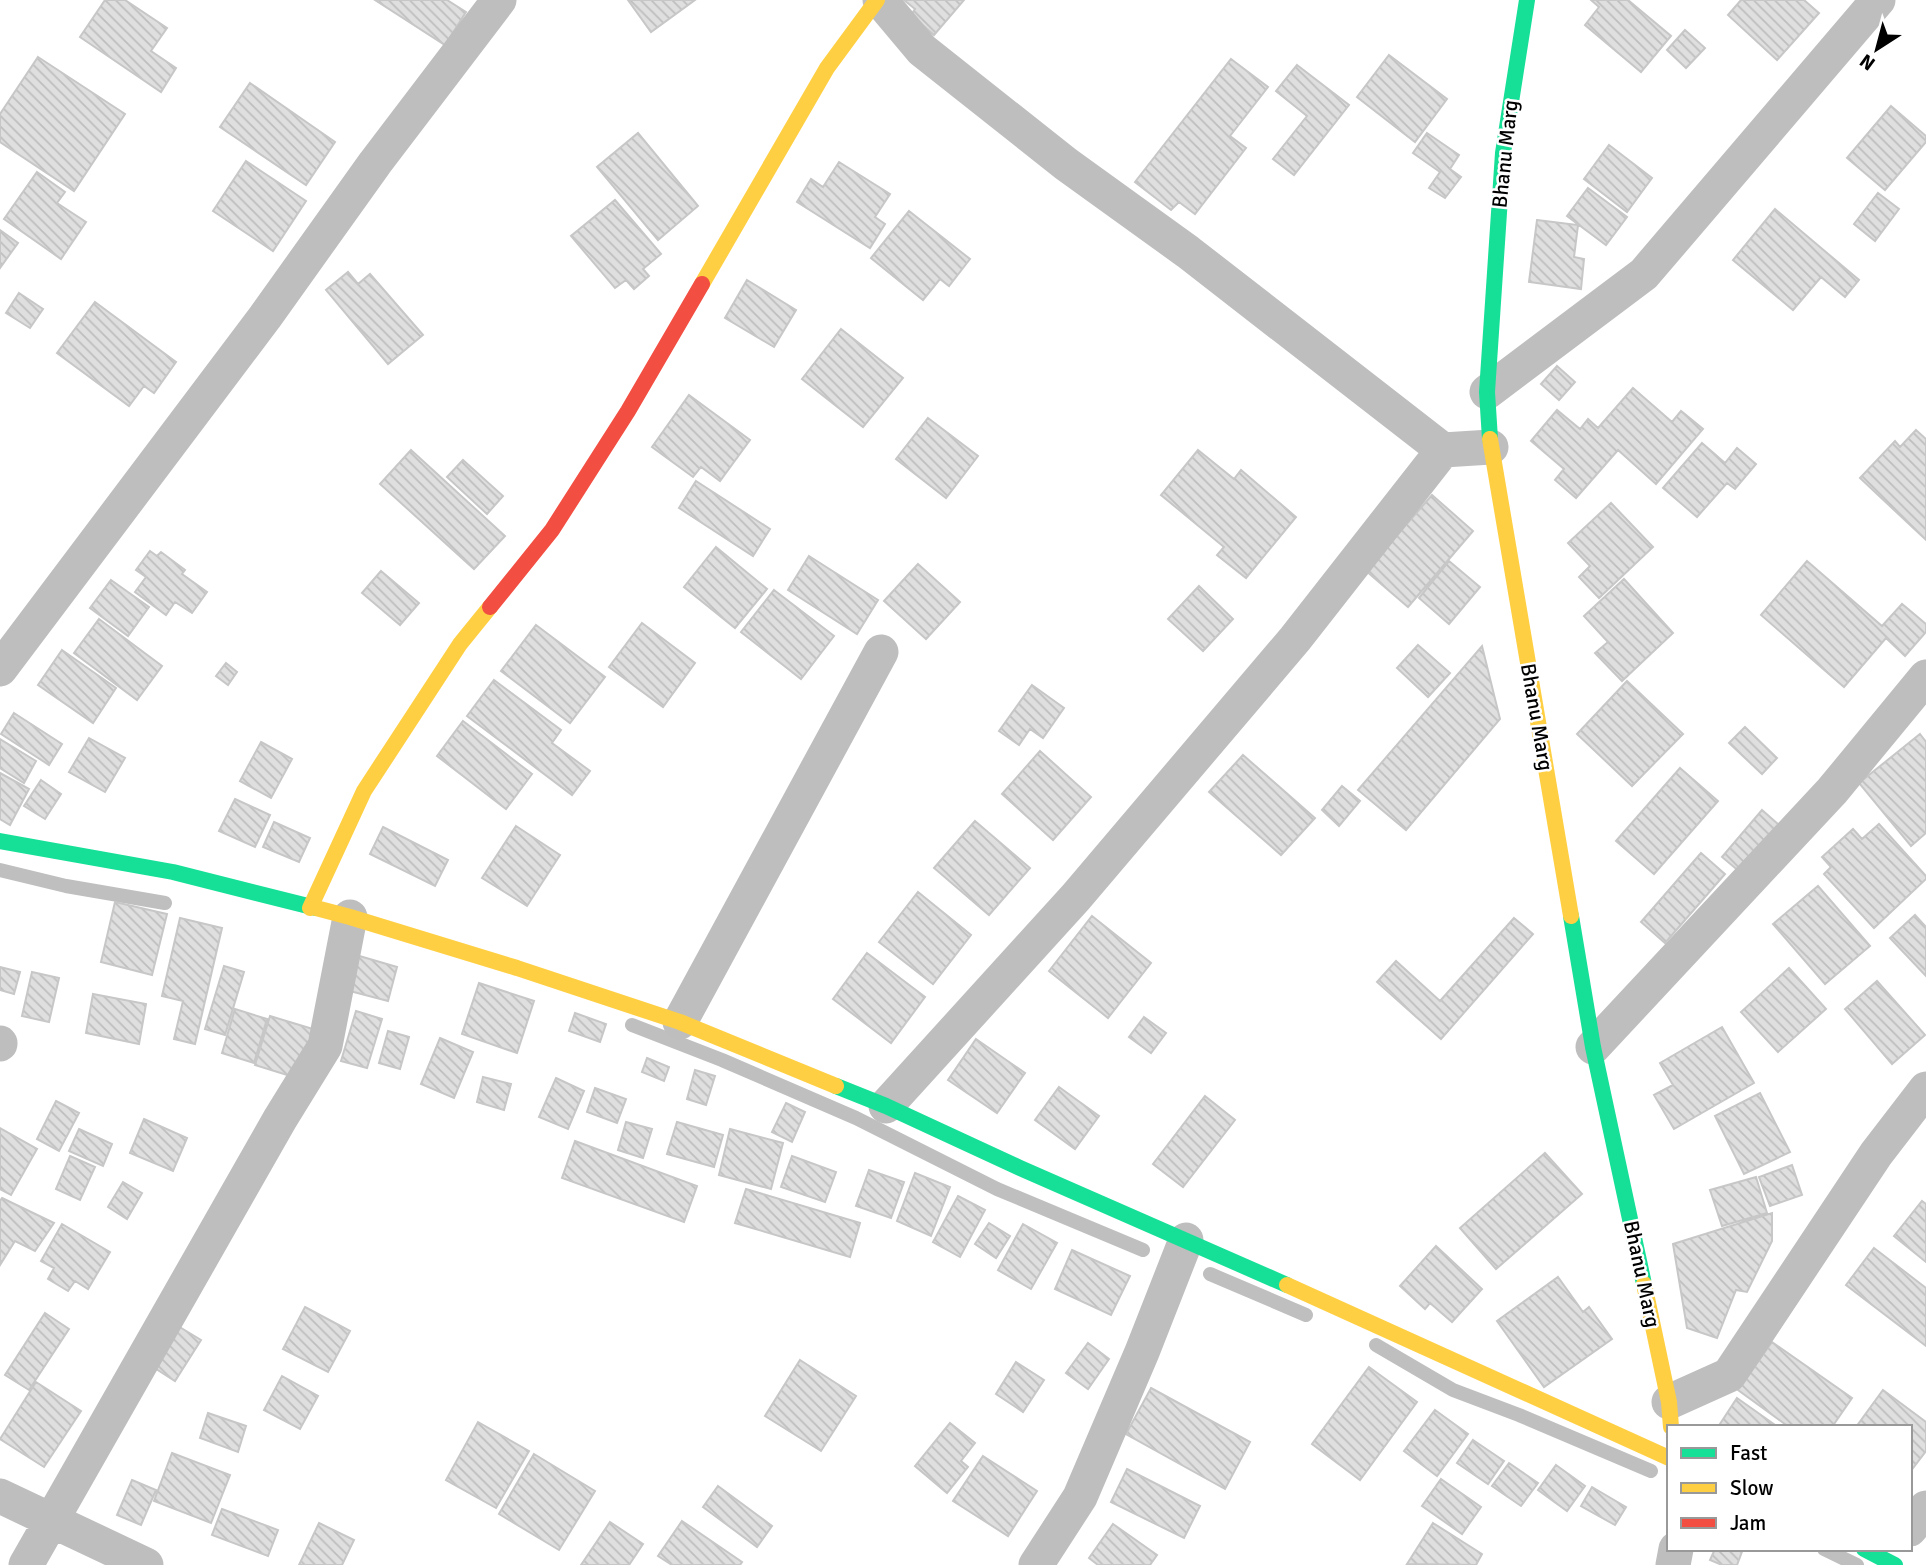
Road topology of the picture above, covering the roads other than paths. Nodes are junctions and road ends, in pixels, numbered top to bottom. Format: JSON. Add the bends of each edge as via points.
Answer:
{"nodes":[{"id":1,"x":499,"y":0,"type":"edge"},
{"id":2,"x":878,"y":0,"type":"edge"},
{"id":3,"x":1527,"y":0,"type":"edge"},
{"id":4,"x":1878,"y":0,"type":"edge"},
{"id":5,"x":1487,"y":392,"type":"junction"},
{"id":6,"x":1491,"y":447,"type":"junction"},
{"id":7,"x":1443,"y":450,"type":"junction"},
{"id":8,"x":880,"y":652,"type":"dead end"},
{"id":9,"x":0,"y":669,"type":"edge"},
{"id":10,"x":1926,"y":677,"type":"edge"},
{"id":11,"x":0,"y":841,"type":"edge"},
{"id":12,"x":310,"y":908,"type":"junction"},
{"id":13,"x":350,"y":917,"type":"junction"},
{"id":14,"x":680,"y":1022,"type":"junction"},
{"id":15,"x":1593,"y":1047,"type":"junction"},
{"id":16,"x":1926,"y":1090,"type":"edge"},
{"id":17,"x":886,"y":1106,"type":"junction"},
{"id":18,"x":1186,"y":1240,"type":"junction"},
{"id":19,"x":1670,"y":1415,"type":"edge"},
{"id":20,"x":1667,"y":1457,"type":"edge"},
{"id":21,"x":0,"y":1496,"type":"edge"},
{"id":22,"x":1926,"y":1508,"type":"edge"},
{"id":23,"x":50,"y":1519,"type":"junction"},
{"id":24,"x":1912,"y":1526,"type":"edge"},
{"id":25,"x":26,"y":1565,"type":"edge"},
{"id":26,"x":146,"y":1565,"type":"edge"},
{"id":27,"x":1036,"y":1565,"type":"edge"}],
"edges":[{"from":1,"to":9,"type":"street"},
{"from":2,"to":7,"type":"street","via":[[922,50]]},
{"from":2,"to":12,"type":"street","via":[[827,68],[628,411],[552,530],[460,644],[364,791]]},
{"from":3,"to":5,"type":"street","name":"Bhanu Marg","via":[[1503,153]]},
{"from":4,"to":5,"type":"street","via":[[1644,274]]},
{"from":5,"to":6,"type":"street","name":"Bhanu Marg"},
{"from":6,"to":7,"type":"street"},
{"from":6,"to":15,"type":"street","name":"Bhanu Marg"},
{"from":7,"to":17,"type":"street","via":[[1294,639],[1076,897]]},
{"from":8,"to":14,"type":"street"},
{"from":10,"to":15,"type":"street","via":[[1832,791]]},
{"from":11,"to":12,"type":"street","via":[[173,872]]},
{"from":12,"to":13,"type":"street"},
{"from":13,"to":14,"type":"street"},
{"from":13,"to":23,"type":"street","via":[[326,1045]]},
{"from":14,"to":17,"type":"street"},
{"from":15,"to":19,"type":"street","name":"Bhanu Marg"},
{"from":16,"to":19,"type":"street","via":[[1875,1154],[1729,1376]]},
{"from":17,"to":18,"type":"street"},
{"from":18,"to":20,"type":"street"},
{"from":18,"to":27,"type":"street","via":[[1080,1497]]},
{"from":21,"to":23,"type":"street"},
{"from":22,"to":24,"type":"street"},
{"from":23,"to":25,"type":"street"},
{"from":23,"to":26,"type":"street"}]}
